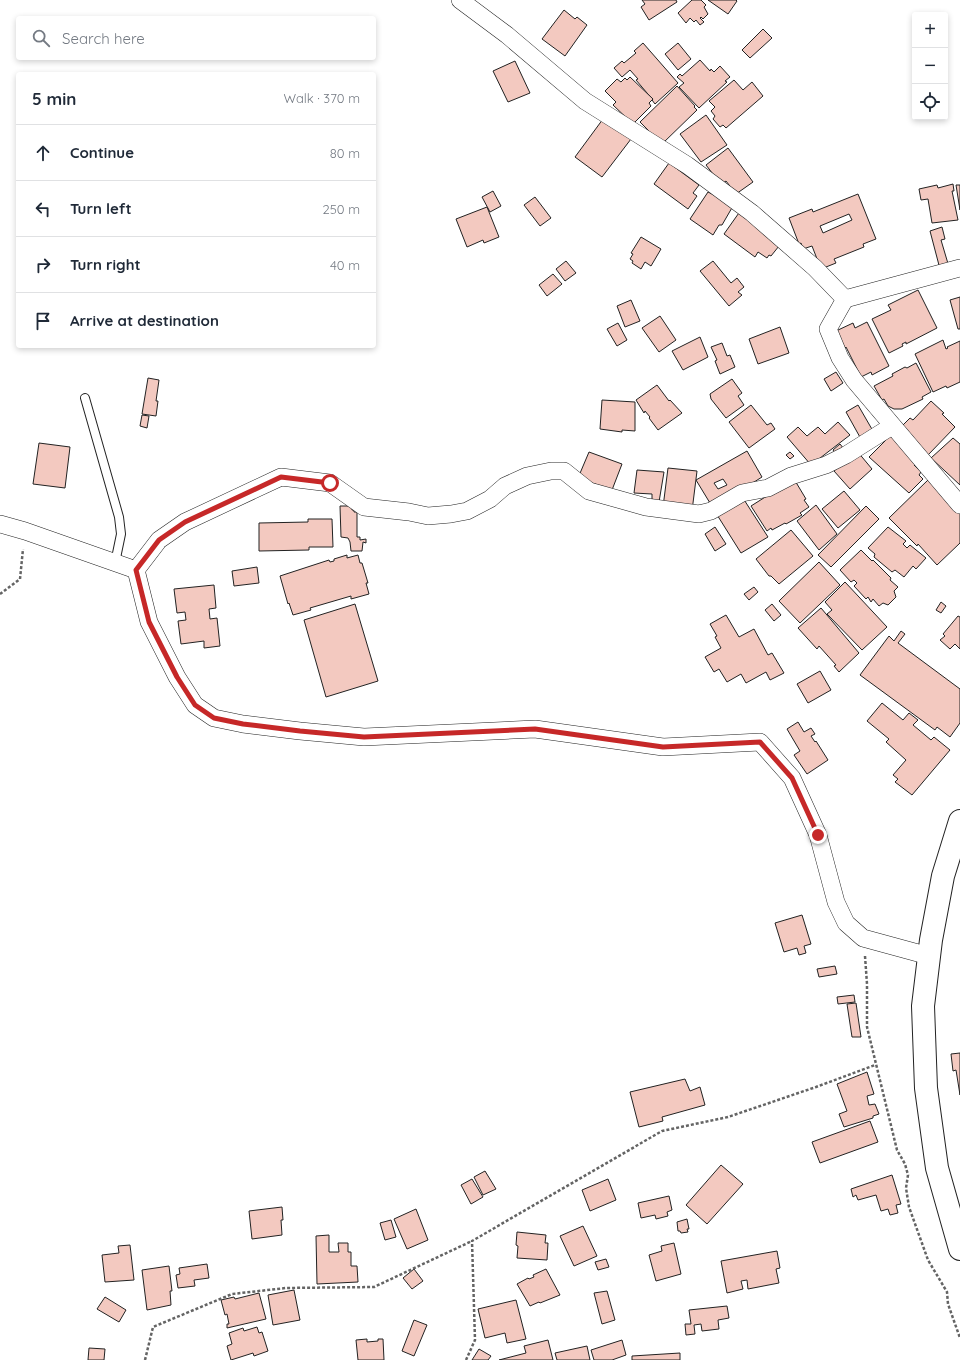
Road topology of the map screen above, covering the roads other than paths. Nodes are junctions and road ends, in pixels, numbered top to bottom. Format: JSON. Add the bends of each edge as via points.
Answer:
{"nodes":[{"id":1,"x":460,"y":0,"type":"edge"},
{"id":2,"x":960,"y":268,"type":"edge"},
{"id":3,"x":845,"y":299,"type":"junction"},
{"id":4,"x":85,"y":398,"type":"dead end"},
{"id":5,"x":892,"y":426,"type":"junction"},
{"id":6,"x":960,"y":505,"type":"edge"},
{"id":7,"x":0,"y":524,"type":"edge"},
{"id":8,"x":115,"y":563,"type":"junction"},
{"id":9,"x":136,"y":570,"type":"junction"},
{"id":10,"x":960,"y":821,"type":"edge"},
{"id":11,"x":929,"y":956,"type":"junction"},
{"id":12,"x":960,"y":1249,"type":"edge"}],
"edges":[{"from":1,"to":3,"type":"street","via":[[586,100],[687,165],[752,214],[815,268]]},
{"from":2,"to":3,"type":"street"},
{"from":3,"to":5,"type":"street","via":[[828,329],[840,358],[854,380]]},
{"from":4,"to":8,"type":"lane","via":[[119,517],[121,534]]},
{"from":5,"to":6,"type":"street"},
{"from":5,"to":9,"type":"street","via":[[826,465],[792,476],[768,488],[742,493],[711,511],[699,514],[646,507],[589,490],[564,471],[551,470],[527,476],[505,486],[490,499],[467,511],[428,516],[364,507],[330,483],[281,477],[185,522],[159,540]]},
{"from":7,"to":8,"type":"street"},
{"from":8,"to":9,"type":"street"},
{"from":9,"to":11,"type":"street","via":[[149,622],[177,677],[195,705],[214,718],[243,724],[364,737],[535,729],[663,747],[760,742],[792,778],[818,835],[836,902],[846,923],[863,938]]},
{"from":10,"to":11,"type":"main road","via":[[943,876]]},
{"from":11,"to":12,"type":"main road","via":[[923,1006],[926,1088],[937,1168]]}]}
